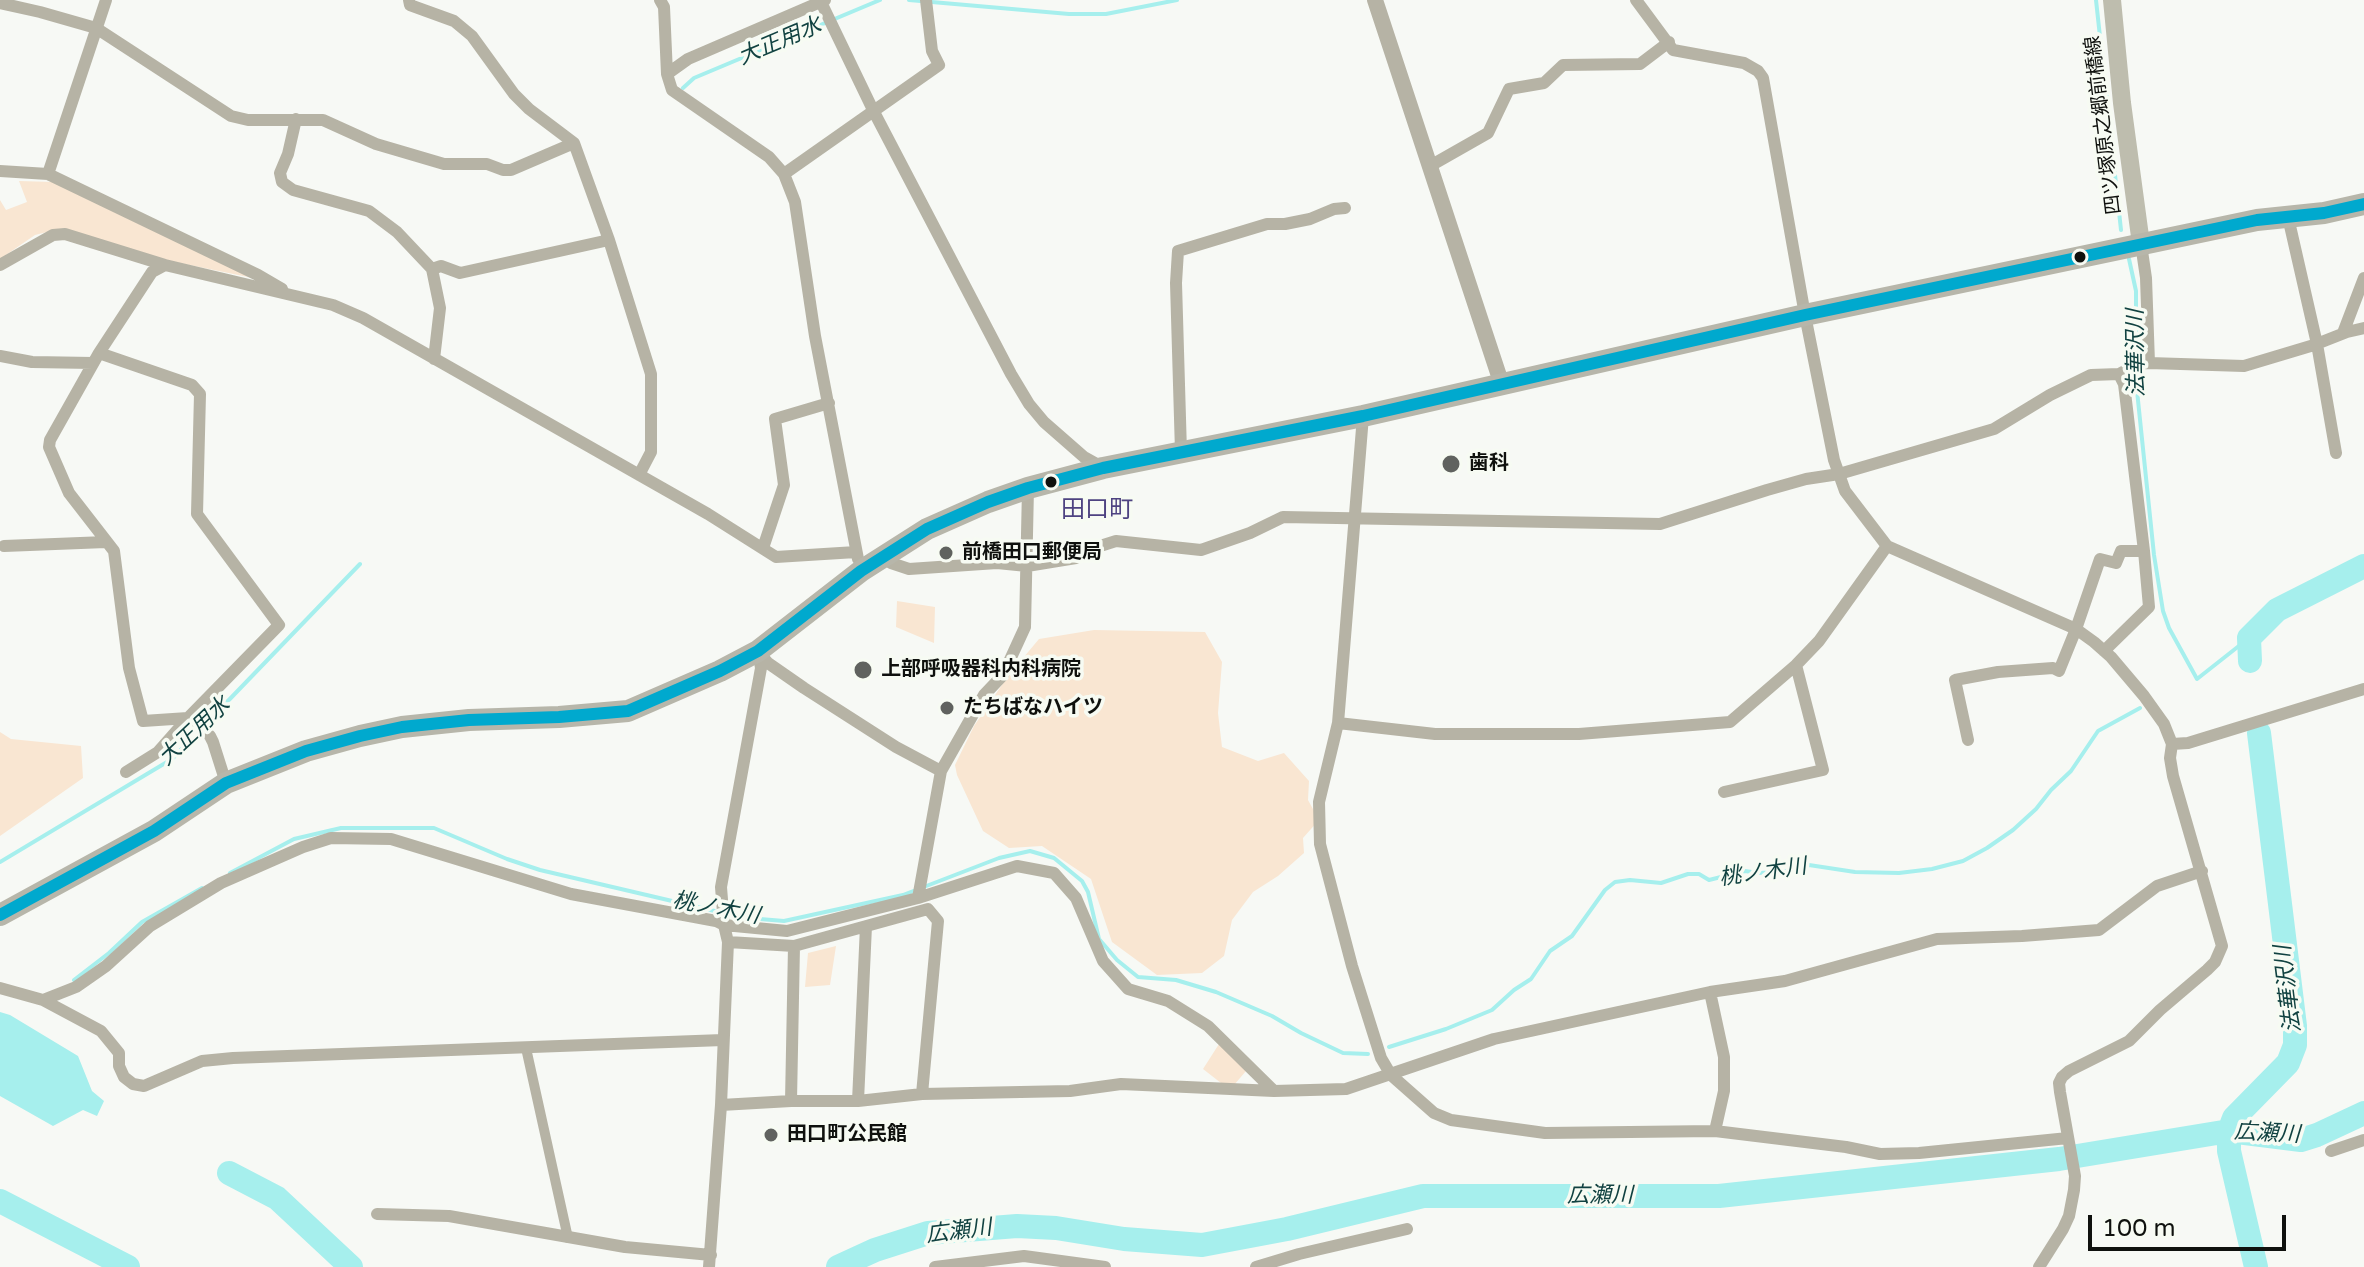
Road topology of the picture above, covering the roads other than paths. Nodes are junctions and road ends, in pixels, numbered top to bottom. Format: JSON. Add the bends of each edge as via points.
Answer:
{"nodes":[{"id":1,"x":106,"y":0,"type":"edge"},
{"id":2,"x":409,"y":0,"type":"edge"},
{"id":3,"x":660,"y":0,"type":"edge"},
{"id":4,"x":1375,"y":0,"type":"edge"},
{"id":5,"x":1636,"y":0,"type":"edge"},
{"id":6,"x":2112,"y":0,"type":"edge"},
{"id":7,"x":0,"y":3,"type":"edge"},
{"id":8,"x":822,"y":3,"type":"edge"},
{"id":9,"x":927,"y":3,"type":"edge"},
{"id":10,"x":96,"y":28,"type":"junction"},
{"id":11,"x":1669,"y":42,"type":"junction"},
{"id":12,"x":667,"y":74,"type":"junction"},
{"id":13,"x":873,"y":110,"type":"junction"},
{"id":14,"x":296,"y":119,"type":"junction"},
{"id":15,"x":574,"y":143,"type":"junction"},
{"id":16,"x":1430,"y":166,"type":"junction"},
{"id":17,"x":0,"y":171,"type":"edge"},
{"id":18,"x":48,"y":174,"type":"junction"},
{"id":19,"x":784,"y":174,"type":"junction"},
{"id":20,"x":2364,"y":191,"type":"edge"},
{"id":21,"x":2364,"y":204,"type":"edge"},
{"id":22,"x":1345,"y":208,"type":"dead end"},
{"id":23,"x":2288,"y":217,"type":"junction"},
{"id":24,"x":2257,"y":220,"type":"junction"},
{"id":25,"x":609,"y":240,"type":"junction"},
{"id":26,"x":2141,"y":244,"type":"junction"},
{"id":27,"x":0,"y":265,"type":"edge"},
{"id":28,"x":165,"y":265,"type":"junction"},
{"id":29,"x":432,"y":269,"type":"junction"},
{"id":30,"x":2364,"y":278,"type":"edge"},
{"id":31,"x":295,"y":297,"type":"junction"},
{"id":32,"x":1805,"y":315,"type":"junction"},
{"id":33,"x":2364,"y":328,"type":"edge"},
{"id":34,"x":2343,"y":333,"type":"junction"},
{"id":35,"x":2317,"y":344,"type":"junction"},
{"id":36,"x":0,"y":356,"type":"edge"},
{"id":37,"x":96,"y":358,"type":"junction"},
{"id":38,"x":434,"y":359,"type":"junction"},
{"id":39,"x":2149,"y":363,"type":"junction"},
{"id":40,"x":2119,"y":374,"type":"junction"},
{"id":41,"x":1502,"y":385,"type":"junction"},
{"id":42,"x":829,"y":403,"type":"junction"},
{"id":43,"x":1363,"y":416,"type":"junction"},
{"id":44,"x":1181,"y":452,"type":"junction"},
{"id":45,"x":2336,"y":453,"type":"dead end"},
{"id":46,"x":1103,"y":468,"type":"junction"},
{"id":47,"x":1839,"y":474,"type":"junction"},
{"id":48,"x":639,"y":475,"type":"junction"},
{"id":49,"x":1028,"y":488,"type":"junction"},
{"id":50,"x":1355,"y":520,"type":"junction"},
{"id":51,"x":106,"y":542,"type":"junction"},
{"id":52,"x":4,"y":546,"type":"dead end"},
{"id":53,"x":1887,"y":546,"type":"junction"},
{"id":54,"x":763,"y":548,"type":"junction"},
{"id":55,"x":2144,"y":551,"type":"junction"},
{"id":56,"x":882,"y":556,"type":"junction"},
{"id":57,"x":859,"y":561,"type":"junction"},
{"id":58,"x":1027,"y":566,"type":"junction"},
{"id":59,"x":2076,"y":629,"type":"junction"},
{"id":60,"x":758,"y":651,"type":"junction"},
{"id":61,"x":2104,"y":651,"type":"junction"},
{"id":62,"x":1796,"y":665,"type":"junction"},
{"id":63,"x":2364,"y":689,"type":"edge"},
{"id":64,"x":192,"y":720,"type":"junction"},
{"id":65,"x":1338,"y":723,"type":"junction"},
{"id":66,"x":1968,"y":740,"type":"dead end"},
{"id":67,"x":2172,"y":744,"type":"junction"},
{"id":68,"x":941,"y":771,"type":"junction"},
{"id":69,"x":126,"y":772,"type":"dead end"},
{"id":70,"x":226,"y":783,"type":"junction"},
{"id":71,"x":1724,"y":792,"type":"dead end"},
{"id":72,"x":2202,"y":871,"type":"junction"},
{"id":73,"x":918,"y":898,"type":"junction"},
{"id":74,"x":0,"y":915,"type":"edge"},
{"id":75,"x":724,"y":925,"type":"junction"},
{"id":76,"x":866,"y":926,"type":"junction"},
{"id":77,"x":728,"y":942,"type":"junction"},
{"id":78,"x":794,"y":946,"type":"junction"},
{"id":79,"x":0,"y":988,"type":"edge"},
{"id":80,"x":1710,"y":992,"type":"junction"},
{"id":81,"x":43,"y":1000,"type":"junction"},
{"id":82,"x":723,"y":1040,"type":"junction"},
{"id":83,"x":526,"y":1048,"type":"junction"},
{"id":84,"x":1391,"y":1075,"type":"junction"},
{"id":85,"x":1274,"y":1091,"type":"junction"},
{"id":86,"x":922,"y":1094,"type":"junction"},
{"id":87,"x":791,"y":1101,"type":"junction"},
{"id":88,"x":858,"y":1101,"type":"junction"},
{"id":89,"x":721,"y":1105,"type":"junction"},
{"id":90,"x":1715,"y":1131,"type":"junction"},
{"id":91,"x":2068,"y":1140,"type":"junction"},
{"id":92,"x":2364,"y":1140,"type":"edge"},
{"id":93,"x":2331,"y":1151,"type":"dead end"},
{"id":94,"x":377,"y":1214,"type":"dead end"},
{"id":95,"x":1407,"y":1229,"type":"dead end"},
{"id":96,"x":568,"y":1238,"type":"junction"},
{"id":97,"x":710,"y":1261,"type":"edge"},
{"id":98,"x":1074,"y":1265,"type":"edge"},
{"id":99,"x":937,"y":1267,"type":"edge"},
{"id":100,"x":1105,"y":1267,"type":"edge"},
{"id":101,"x":1256,"y":1267,"type":"edge"},
{"id":102,"x":2039,"y":1267,"type":"edge"}],
"edges":[{"from":1,"to":10,"type":"street"},
{"from":2,"to":15,"type":"street","via":[[463,28],[514,94]]},
{"from":3,"to":12,"type":"street"},
{"from":4,"to":16,"type":"street"},
{"from":5,"to":11,"type":"street"},
{"from":6,"to":26,"type":"main road","name":"四ツ塚原之郷前橋線"},
{"from":7,"to":10,"type":"street"},
{"from":8,"to":12,"type":"street","via":[[688,59]]},
{"from":8,"to":13,"type":"street"},
{"from":9,"to":13,"type":"street","via":[[932,51],[939,65]]},
{"from":10,"to":14,"type":"street","via":[[231,116]]},
{"from":10,"to":18,"type":"street"},
{"from":11,"to":16,"type":"street","via":[[1640,64],[1563,65],[1544,83],[1509,89],[1488,133]]},
{"from":11,"to":32,"type":"street","via":[[1673,50],[1744,63],[1763,78]]},
{"from":12,"to":19,"type":"street","via":[[672,90],[769,157]]},
{"from":13,"to":19,"type":"street"},
{"from":13,"to":46,"type":"street","via":[[1029,404],[1060,437]]},
{"from":14,"to":15,"type":"street","via":[[323,120],[376,144],[444,164],[487,164],[503,170]]},
{"from":14,"to":29,"type":"street","via":[[282,182],[293,190],[369,211]]},
{"from":15,"to":25,"type":"street"},
{"from":16,"to":41,"type":"street"},
{"from":17,"to":18,"type":"street"},
{"from":18,"to":31,"type":"street"},
{"from":19,"to":42,"type":"street","via":[[795,202]]},
{"from":20,"to":24,"type":"highway"},
{"from":21,"to":23,"type":"highway"},
{"from":22,"to":44,"type":"street","via":[[1178,251]]},
{"from":23,"to":24,"type":"highway"},
{"from":23,"to":35,"type":"street"},
{"from":24,"to":26,"type":"highway"},
{"from":25,"to":29,"type":"street","via":[[460,273],[441,266]]},
{"from":25,"to":48,"type":"street","via":[[651,374],[651,452]]},
{"from":26,"to":32,"type":"highway"},
{"from":26,"to":39,"type":"street"},
{"from":27,"to":28,"type":"street","via":[[53,235],[65,234]]},
{"from":28,"to":31,"type":"street"},
{"from":28,"to":37,"type":"street","via":[[152,272]]},
{"from":29,"to":38,"type":"street","via":[[440,308]]},
{"from":30,"to":34,"type":"street"},
{"from":31,"to":38,"type":"street","via":[[363,318]]},
{"from":32,"to":41,"type":"highway"},
{"from":32,"to":47,"type":"street"},
{"from":33,"to":34,"type":"street"},
{"from":34,"to":35,"type":"street"},
{"from":35,"to":39,"type":"street","via":[[2244,366]]},
{"from":35,"to":45,"type":"street"},
{"from":36,"to":37,"type":"street","via":[[32,362]]},
{"from":37,"to":51,"type":"street","via":[[49,447],[69,493]]},
{"from":37,"to":64,"type":"street","via":[[192,385],[200,394],[197,514],[279,625]]},
{"from":38,"to":48,"type":"street"},
{"from":39,"to":40,"type":"street"},
{"from":40,"to":47,"type":"street","via":[[2091,375],[1994,429]]},
{"from":40,"to":55,"type":"street"},
{"from":41,"to":43,"type":"highway"},
{"from":42,"to":54,"type":"street","via":[[775,419],[784,485]]},
{"from":42,"to":57,"type":"street"},
{"from":43,"to":44,"type":"highway"},
{"from":43,"to":50,"type":"street"},
{"from":44,"to":46,"type":"highway"},
{"from":46,"to":49,"type":"highway"},
{"from":47,"to":50,"type":"street","via":[[1660,524]]},
{"from":47,"to":53,"type":"street","via":[[1845,491]]},
{"from":48,"to":54,"type":"street"},
{"from":49,"to":56,"type":"highway","via":[[927,529]]},
{"from":49,"to":58,"type":"street"},
{"from":50,"to":58,"type":"street","via":[[1283,517],[1201,550],[1116,541],[1076,558]]},
{"from":50,"to":65,"type":"street"},
{"from":51,"to":52,"type":"street"},
{"from":51,"to":64,"type":"street","via":[[114,551],[129,668],[143,721]]},
{"from":53,"to":59,"type":"street"},
{"from":53,"to":62,"type":"street"},
{"from":54,"to":57,"type":"street","via":[[776,557]]},
{"from":55,"to":59,"type":"street","via":[[2121,551],[2116,563],[2100,559]]},
{"from":55,"to":61,"type":"street","via":[[2149,607]]},
{"from":56,"to":57,"type":"highway"},
{"from":56,"to":58,"type":"street","via":[[909,569]]},
{"from":57,"to":60,"type":"highway"},
{"from":58,"to":68,"type":"street","via":[[1025,627],[1003,675],[984,695]]},
{"from":59,"to":61,"type":"street"},
{"from":59,"to":66,"type":"street","via":[[2059,671],[1998,672],[1955,680]]},
{"from":60,"to":68,"type":"street","via":[[804,688]]},
{"from":60,"to":70,"type":"highway","via":[[628,711],[402,727],[306,751]]},
{"from":60,"to":75,"type":"street","via":[[761,668],[721,887]]},
{"from":61,"to":67,"type":"street","via":[[2156,711]]},
{"from":62,"to":65,"type":"street","via":[[1730,722],[1579,734],[1435,734]]},
{"from":62,"to":71,"type":"street","via":[[1823,770]]},
{"from":63,"to":67,"type":"street"},
{"from":64,"to":69,"type":"street","via":[[158,752]]},
{"from":64,"to":70,"type":"street","via":[[210,736]]},
{"from":65,"to":84,"type":"street","via":[[1319,802],[1320,844],[1352,966]]},
{"from":67,"to":72,"type":"street","via":[[2173,776]]},
{"from":68,"to":73,"type":"street"},
{"from":70,"to":74,"type":"highway","via":[[154,831]]},
{"from":72,"to":80,"type":"street","via":[[2157,886],[2099,930],[1937,939],[1785,981]]},
{"from":72,"to":91,"type":"street","via":[[2220,954],[2129,1041],[2062,1077]]},
{"from":73,"to":75,"type":"street","via":[[787,931]]},
{"from":73,"to":85,"type":"street","via":[[1017,866],[1054,873],[1076,898],[1103,961],[1128,989],[1168,1001],[1208,1026]]},
{"from":75,"to":77,"type":"street"},
{"from":75,"to":81,"type":"street","via":[[571,894],[391,839],[331,838],[221,883],[150,926],[76,987]]},
{"from":76,"to":78,"type":"street"},
{"from":76,"to":86,"type":"street","via":[[928,909],[938,921]]},
{"from":76,"to":88,"type":"street"},
{"from":77,"to":78,"type":"street"},
{"from":77,"to":82,"type":"street"},
{"from":78,"to":87,"type":"street"},
{"from":79,"to":81,"type":"street"},
{"from":80,"to":84,"type":"street","via":[[1494,1039]]},
{"from":80,"to":90,"type":"street","via":[[1724,1057],[1724,1091]]},
{"from":81,"to":83,"type":"street","via":[[101,1031],[119,1053],[124,1077],[144,1086],[202,1061]]},
{"from":82,"to":83,"type":"street"},
{"from":82,"to":89,"type":"street"},
{"from":83,"to":96,"type":"street"},
{"from":84,"to":85,"type":"street","via":[[1346,1089]]},
{"from":84,"to":90,"type":"street","via":[[1434,1113],[1451,1120],[1545,1133]]},
{"from":85,"to":86,"type":"street","via":[[1121,1084],[1070,1091]]},
{"from":86,"to":88,"type":"street"},
{"from":87,"to":88,"type":"street"},
{"from":87,"to":89,"type":"street"},
{"from":89,"to":97,"type":"street"},
{"from":90,"to":91,"type":"street","via":[[1880,1154]]},
{"from":91,"to":102,"type":"street","via":[[2074,1190],[2069,1216]]},
{"from":92,"to":93,"type":"street"},
{"from":94,"to":96,"type":"street","via":[[449,1216]]},
{"from":95,"to":101,"type":"street"},
{"from":96,"to":97,"type":"street"},
{"from":98,"to":99,"type":"street","via":[[1024,1256]]},
{"from":98,"to":100,"type":"street"}]}
